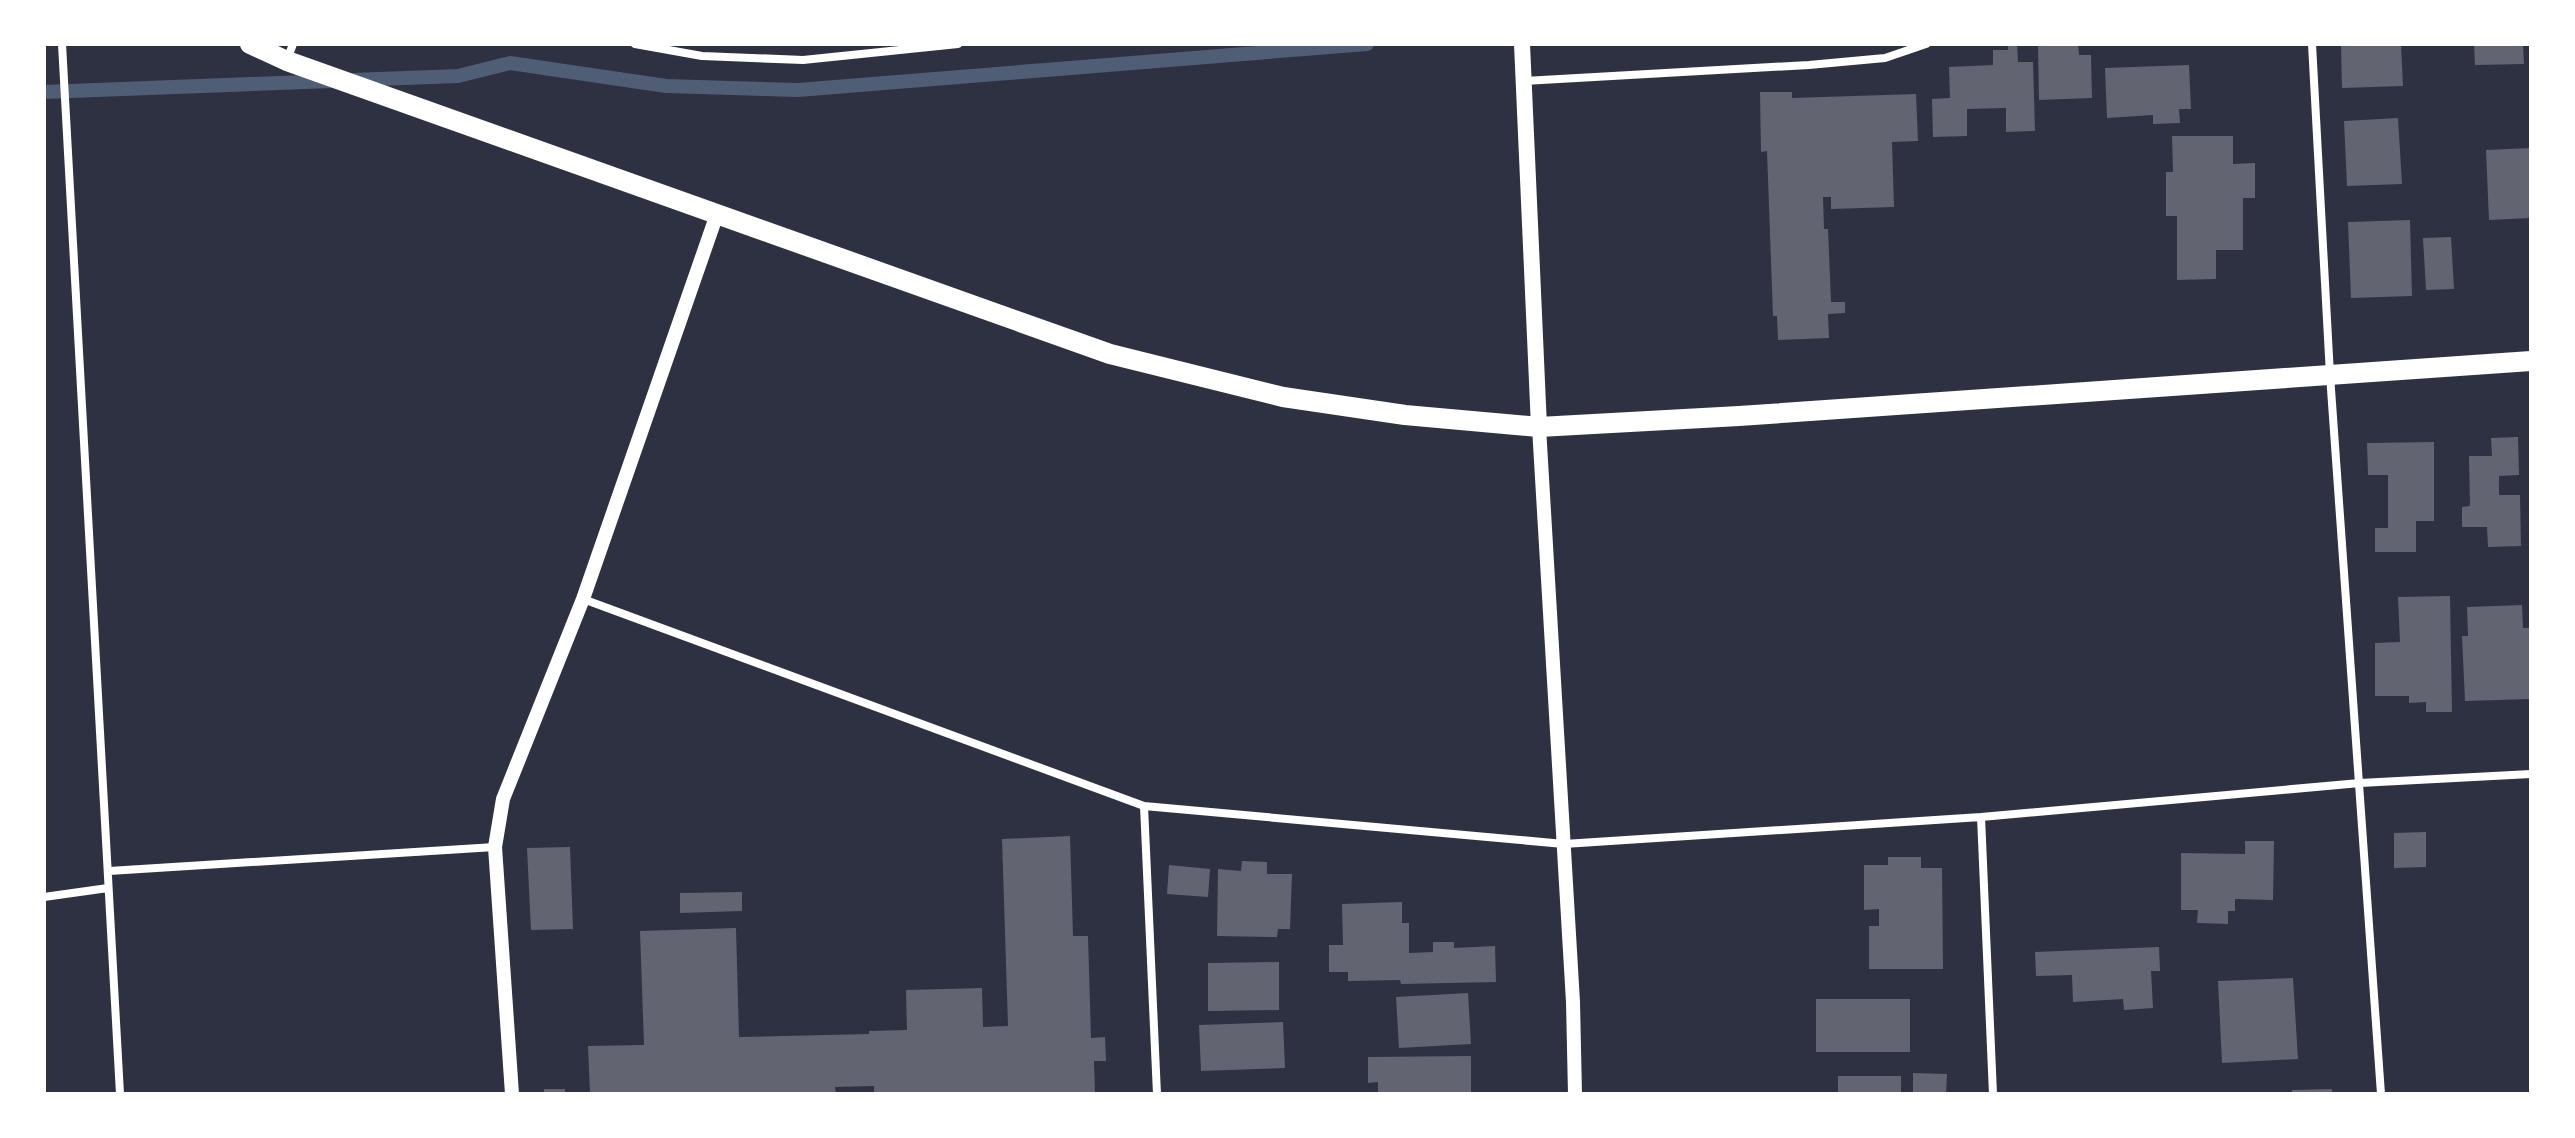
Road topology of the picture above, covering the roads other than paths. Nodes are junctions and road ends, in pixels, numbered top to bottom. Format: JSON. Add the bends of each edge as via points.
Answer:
{"nodes":[{"id":1,"x":62,"y":44,"type":"edge"},
{"id":2,"x":250,"y":44,"type":"edge"},
{"id":3,"x":635,"y":44,"type":"edge"},
{"id":4,"x":958,"y":44,"type":"edge"},
{"id":5,"x":1522,"y":44,"type":"edge"},
{"id":6,"x":1926,"y":44,"type":"edge"},
{"id":7,"x":2312,"y":44,"type":"edge"},
{"id":8,"x":290,"y":52,"type":"edge"},
{"id":9,"x":1522,"y":81,"type":"junction"},
{"id":10,"x":717,"y":214,"type":"junction"},
{"id":11,"x":2531,"y":361,"type":"edge"},
{"id":12,"x":2330,"y":375,"type":"junction"},
{"id":13,"x":1539,"y":427,"type":"junction"},
{"id":14,"x":583,"y":599,"type":"junction"},
{"id":15,"x":2531,"y":774,"type":"edge"},
{"id":16,"x":2360,"y":783,"type":"junction"},
{"id":17,"x":1144,"y":806,"type":"junction"},
{"id":18,"x":1981,"y":817,"type":"junction"},
{"id":19,"x":1564,"y":844,"type":"junction"},
{"id":20,"x":495,"y":847,"type":"junction"},
{"id":21,"x":109,"y":871,"type":"junction"},
{"id":22,"x":108,"y":888,"type":"junction"},
{"id":23,"x":44,"y":897,"type":"edge"},
{"id":24,"x":120,"y":1094,"type":"edge"},
{"id":25,"x":512,"y":1094,"type":"edge"},
{"id":26,"x":1157,"y":1094,"type":"edge"},
{"id":27,"x":1575,"y":1094,"type":"edge"},
{"id":28,"x":1993,"y":1094,"type":"edge"},
{"id":29,"x":2381,"y":1094,"type":"edge"}],
"edges":[{"from":1,"to":21,"type":"street"},
{"from":2,"to":8,"type":"main road"},
{"from":3,"to":4,"type":"street","via":[[702,56],[803,60]]},
{"from":5,"to":9,"type":"main road"},
{"from":6,"to":9,"type":"street","via":[[1885,58],[1809,65]]},
{"from":7,"to":12,"type":"street"},
{"from":8,"to":10,"type":"main road"},
{"from":9,"to":13,"type":"main road"},
{"from":10,"to":13,"type":"main road","via":[[1110,354],[1283,397]]},
{"from":10,"to":14,"type":"street"},
{"from":11,"to":12,"type":"main road"},
{"from":12,"to":13,"type":"main road"},
{"from":12,"to":16,"type":"street"},
{"from":13,"to":19,"type":"street"},
{"from":14,"to":17,"type":"street"},
{"from":14,"to":20,"type":"street","via":[[503,799]]},
{"from":15,"to":16,"type":"street"},
{"from":16,"to":18,"type":"street"},
{"from":16,"to":29,"type":"street"},
{"from":17,"to":19,"type":"street"},
{"from":17,"to":26,"type":"street"},
{"from":18,"to":19,"type":"street"},
{"from":18,"to":28,"type":"street"},
{"from":19,"to":27,"type":"street"},
{"from":20,"to":21,"type":"street"},
{"from":20,"to":25,"type":"street"},
{"from":21,"to":22,"type":"street"},
{"from":22,"to":23,"type":"street"},
{"from":22,"to":24,"type":"street"}]}
